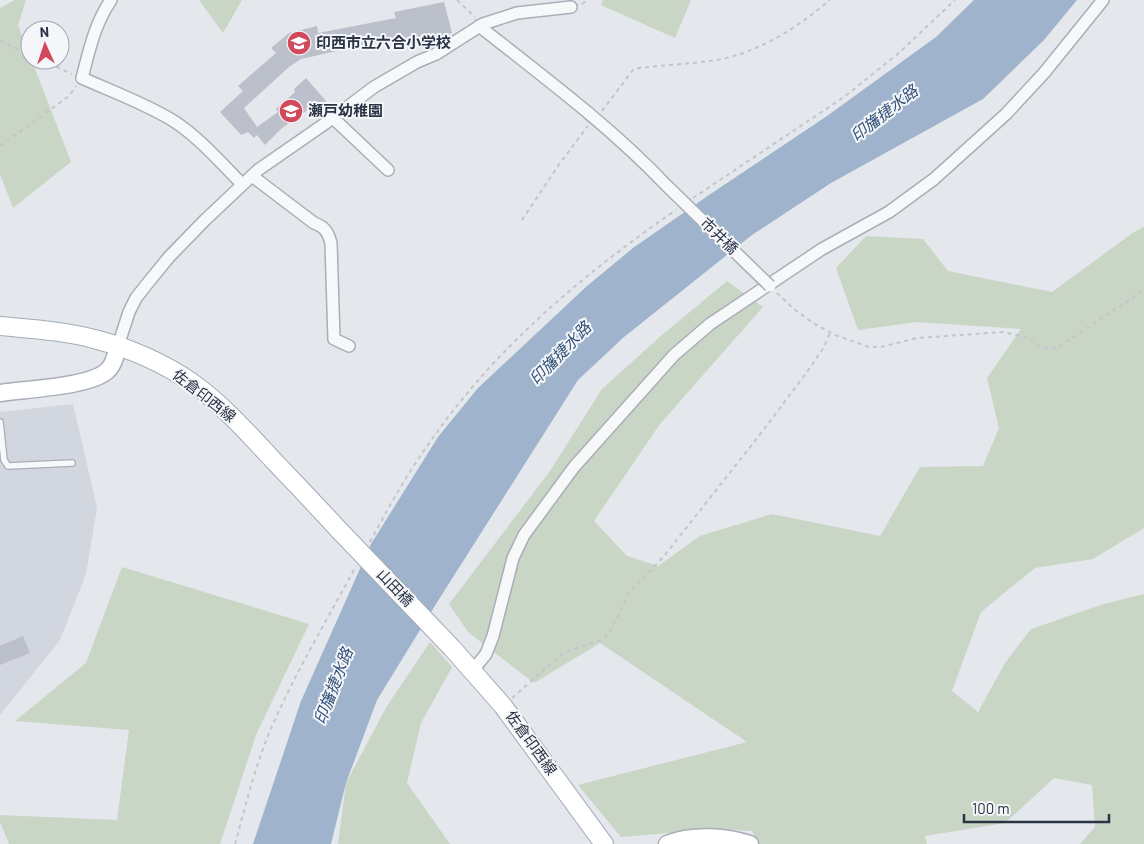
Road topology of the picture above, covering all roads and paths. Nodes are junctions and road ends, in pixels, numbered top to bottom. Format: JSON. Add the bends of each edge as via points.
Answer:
{"nodes":[{"id":1,"x":111,"y":0,"type":"edge"},
{"id":2,"x":457,"y":0,"type":"edge"},
{"id":3,"x":830,"y":0,"type":"edge"},
{"id":4,"x":955,"y":0,"type":"edge"},
{"id":5,"x":1103,"y":0,"type":"edge"},
{"id":6,"x":571,"y":7,"type":"dead end"},
{"id":7,"x":481,"y":25,"type":"junction"},
{"id":8,"x":0,"y":41,"type":"edge"},
{"id":9,"x":20,"y":50,"type":"edge"},
{"id":10,"x":64,"y":70,"type":"edge"},
{"id":11,"x":82,"y":78,"type":"junction"},
{"id":12,"x":333,"y":118,"type":"junction"},
{"id":13,"x":595,"y":118,"type":"junction"},
{"id":14,"x":0,"y":146,"type":"edge"},
{"id":15,"x":388,"y":170,"type":"dead end"},
{"id":16,"x":252,"y":176,"type":"junction"},
{"id":17,"x":242,"y":184,"type":"junction"},
{"id":18,"x":687,"y":202,"type":"dead end"},
{"id":19,"x":679,"y":208,"type":"dead end"},
{"id":20,"x":522,"y":220,"type":"dead end"},
{"id":21,"x":770,"y":286,"type":"joint"},
{"id":22,"x":1144,"y":290,"type":"edge"},
{"id":23,"x":0,"y":326,"type":"edge"},
{"id":24,"x":830,"y":333,"type":"junction"},
{"id":25,"x":118,"y":346,"type":"junction"},
{"id":26,"x":349,"y":346,"type":"dead end"},
{"id":27,"x":0,"y":392,"type":"edge"},
{"id":28,"x":0,"y":422,"type":"edge"},
{"id":29,"x":72,"y":463,"type":"dead end"},
{"id":30,"x":338,"y":529,"type":"joint"},
{"id":31,"x":367,"y":547,"type":"dead end"},
{"id":32,"x":358,"y":564,"type":"dead end"},
{"id":33,"x":452,"y":648,"type":"joint"},
{"id":34,"x":473,"y":670,"type":"junction"},
{"id":35,"x":503,"y":706,"type":"junction"},
{"id":36,"x":235,"y":844,"type":"edge"},
{"id":37,"x":604,"y":844,"type":"edge"},
{"id":38,"x":667,"y":844,"type":"edge"},
{"id":39,"x":750,"y":844,"type":"edge"}],
"edges":[{"from":1,"to":11,"type":"street","via":[[96,28]]},
{"from":2,"to":7,"type":"path"},
{"from":3,"to":13,"type":"path","via":[[795,28],[740,54],[633,70]]},
{"from":4,"to":18,"type":"path","via":[[899,53],[844,97]]},
{"from":5,"to":34,"type":"street","via":[[1006,114],[934,179],[890,212],[822,249],[710,324],[674,355],[574,467],[524,535],[512,558],[493,636],[486,654]]},
{"from":6,"to":7,"type":"street","via":[[517,13]]},
{"from":7,"to":12,"type":"street","via":[[436,54],[385,80]]},
{"from":7,"to":13,"type":"street","name":"市井橋"},
{"from":8,"to":9,"type":"path"},
{"from":10,"to":11,"type":"path"},
{"from":11,"to":14,"type":"path","via":[[68,96]]},
{"from":11,"to":17,"type":"street","via":[[172,120],[195,137]]},
{"from":12,"to":15,"type":"street"},
{"from":12,"to":16,"type":"street"},
{"from":13,"to":20,"type":"path"},
{"from":13,"to":21,"type":"street","name":"市井橋","bridge":true,"via":[[641,158]]},
{"from":16,"to":17,"type":"street"},
{"from":16,"to":26,"type":"street","via":[[314,223],[323,226],[328,234],[334,339]]},
{"from":17,"to":25,"type":"street","via":[[169,257],[136,298]]},
{"from":19,"to":31,"type":"path","via":[[593,271],[508,347],[430,440],[398,488]]},
{"from":21,"to":24,"type":"path","via":[[794,309]]},
{"from":22,"to":24,"type":"path","via":[[1051,349],[1042,348],[1023,336],[1002,332],[917,338],[881,347],[869,347]]},
{"from":23,"to":25,"type":"main road","name":"佐倉印西線","via":[[56,332]]},
{"from":24,"to":35,"type":"path","via":[[807,372],[756,440],[664,556],[630,592],[609,633],[603,639],[563,653]]},
{"from":25,"to":27,"type":"street","via":[[108,371],[90,380]]},
{"from":25,"to":30,"type":"main road","name":"佐倉印西線","via":[[165,366],[219,404]]},
{"from":28,"to":29,"type":"lane","via":[[4,460],[8,466]]},
{"from":30,"to":33,"type":"main road","name":"山田橋","bridge":true},
{"from":32,"to":36,"type":"path","via":[[273,725]]},
{"from":33,"to":34,"type":"main road","name":"佐倉印西線"},
{"from":34,"to":35,"type":"main road","name":"佐倉印西線"},
{"from":35,"to":37,"type":"main road","name":"佐倉印西線"},
{"from":38,"to":39,"type":"street","via":[[704,838]]}]}
